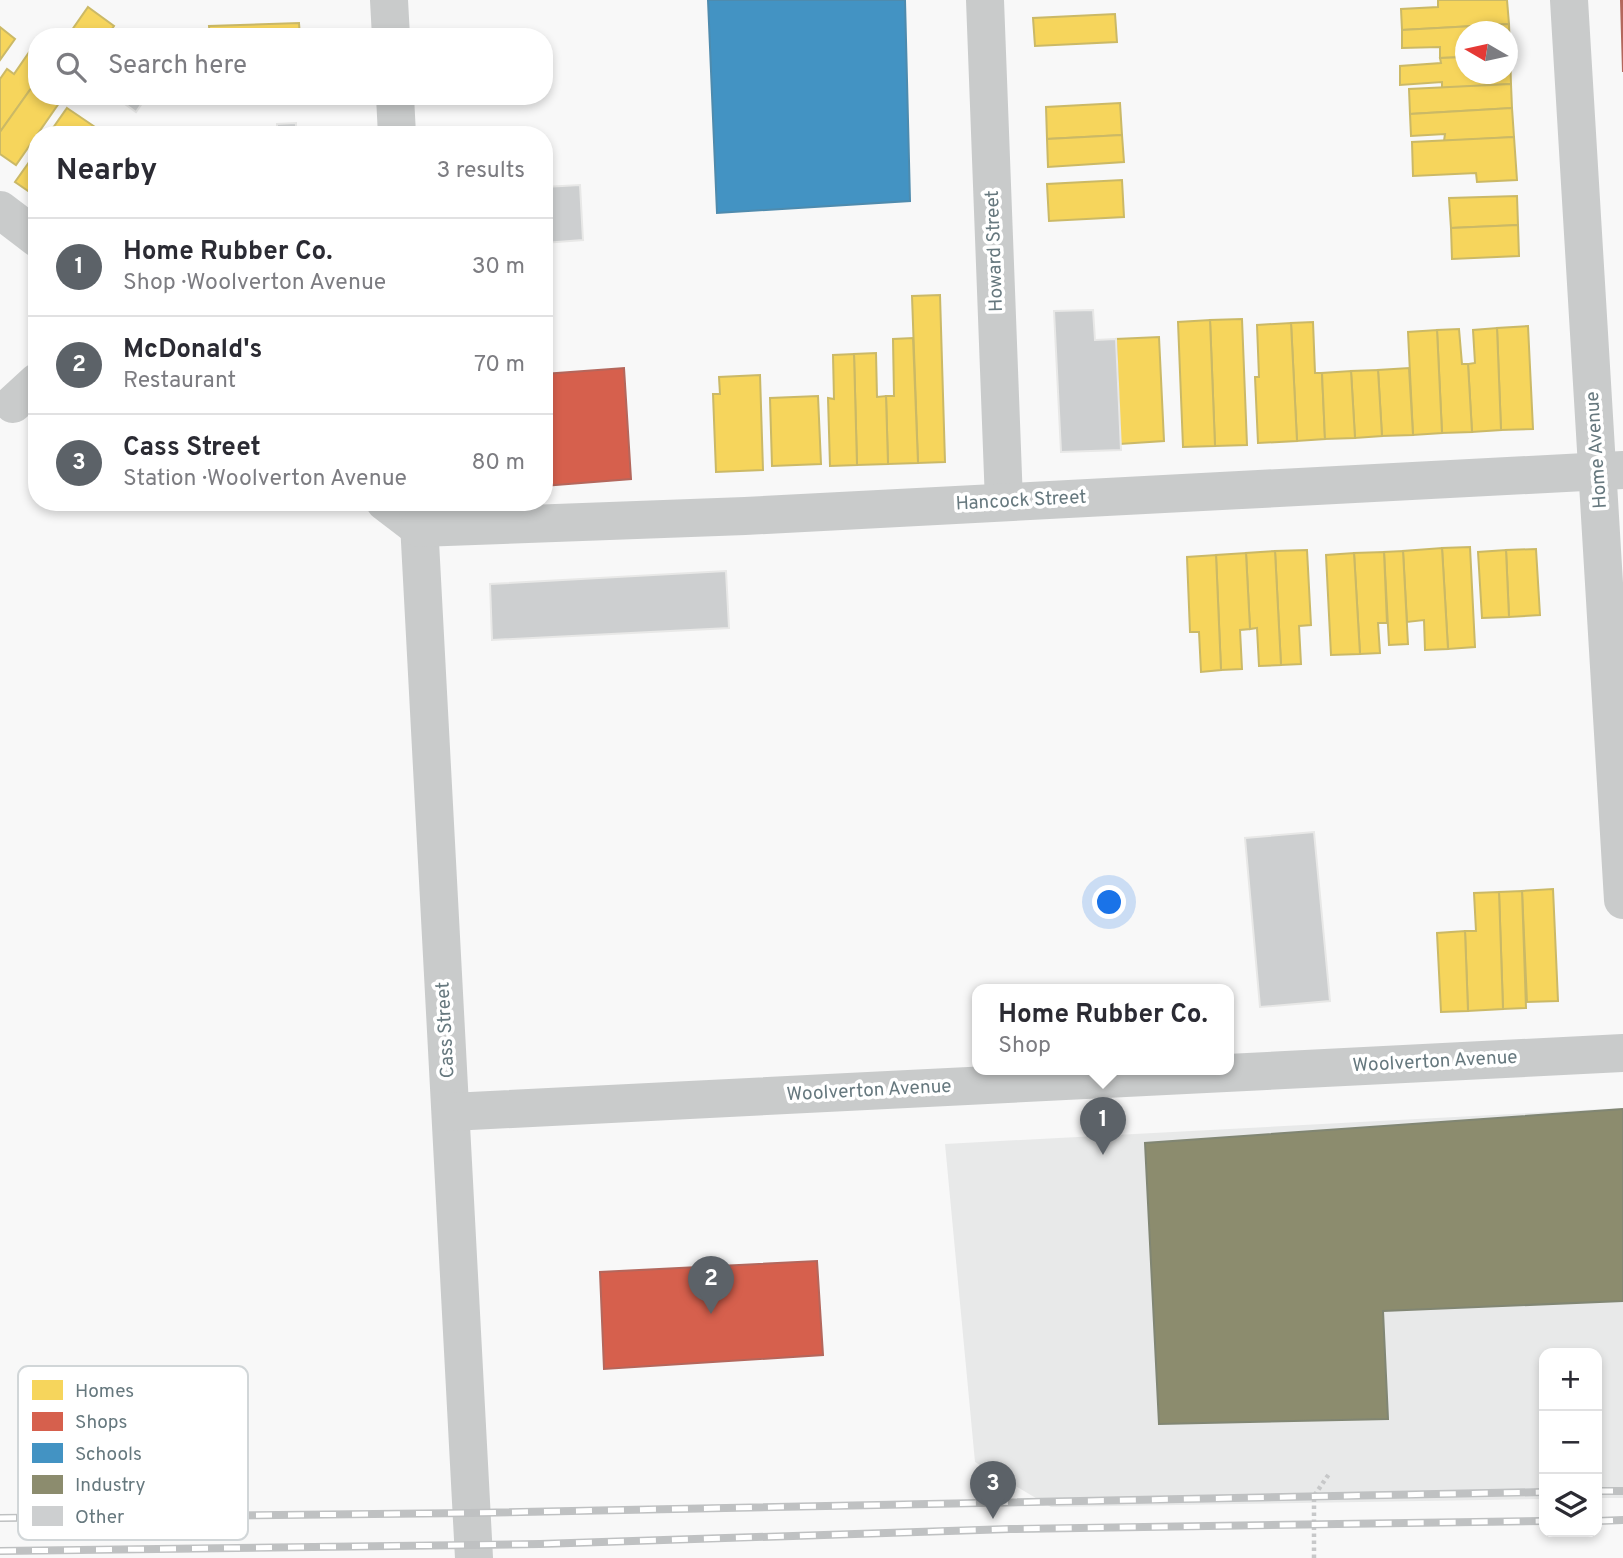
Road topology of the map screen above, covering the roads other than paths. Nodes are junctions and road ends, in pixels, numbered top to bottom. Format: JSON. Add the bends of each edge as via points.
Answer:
{"nodes":[{"id":1,"x":389,"y":0,"type":"edge"},
{"id":2,"x":985,"y":0,"type":"edge"},
{"id":3,"x":1569,"y":0,"type":"edge"},
{"id":4,"x":391,"y":28,"type":"edge"},
{"id":5,"x":395,"y":105,"type":"edge"},
{"id":6,"x":397,"y":126,"type":"edge"},
{"id":7,"x":0,"y":210,"type":"edge"},
{"id":8,"x":28,"y":231,"type":"edge"},
{"id":9,"x":1611,"y":470,"type":"edge"},
{"id":10,"x":1004,"y":502,"type":"junction"},
{"id":11,"x":418,"y":515,"type":"edge"},
{"id":12,"x":1623,"y":900,"type":"edge"},
{"id":13,"x":1623,"y":1053,"type":"edge"},
{"id":14,"x":1234,"y":1073,"type":"edge"},
{"id":15,"x":1186,"y":1075,"type":"edge"},
{"id":16,"x":451,"y":1112,"type":"junction"},
{"id":17,"x":474,"y":1558,"type":"edge"}],
"edges":[{"from":1,"to":4,"type":"street"},
{"from":2,"to":10,"type":"street","name":"Howard Street"},
{"from":3,"to":9,"type":"street","name":"Home Avenue"},
{"from":5,"to":6,"type":"street"},
{"from":7,"to":8,"type":"street"},
{"from":9,"to":10,"type":"street","name":"Hancock Street"},
{"from":9,"to":12,"type":"street","name":"Home Avenue"},
{"from":10,"to":11,"type":"street","name":"Hancock Street","via":[[745,516]]},
{"from":11,"to":16,"type":"street","name":"Cass Street"},
{"from":13,"to":14,"type":"street","name":"Woolverton Avenue"},
{"from":15,"to":16,"type":"street","name":"Woolverton Avenue"},
{"from":16,"to":17,"type":"street","name":"Cass Street"}]}
